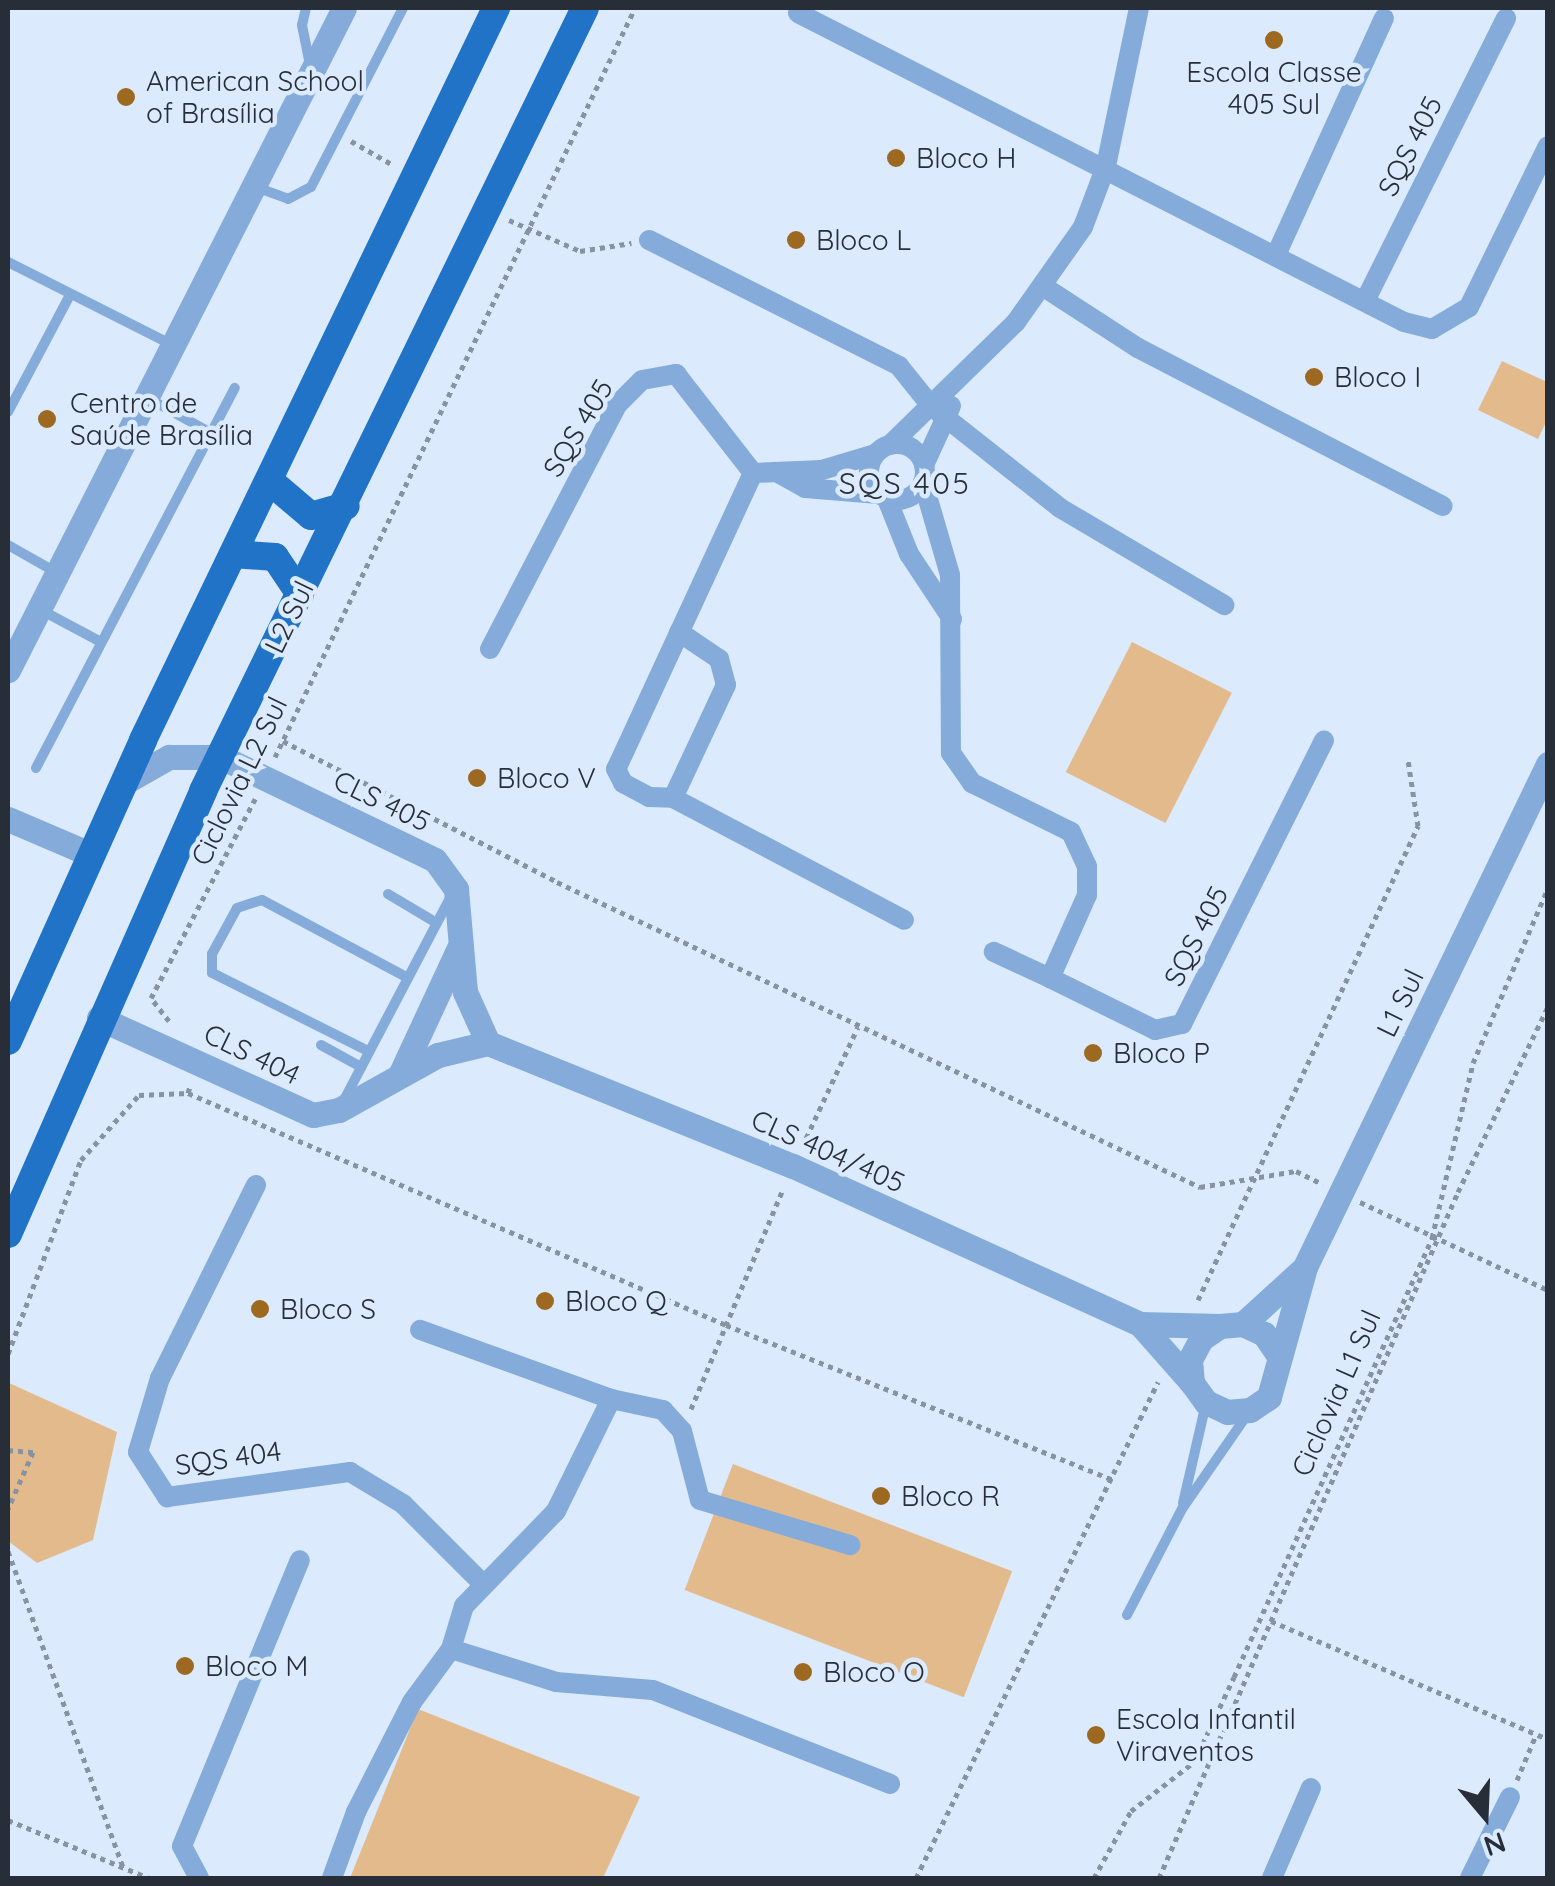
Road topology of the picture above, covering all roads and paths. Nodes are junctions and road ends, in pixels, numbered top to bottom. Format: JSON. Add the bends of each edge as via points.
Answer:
{"nodes":[{"id":1,"x":306,"y":8,"type":"edge"},
{"id":2,"x":344,"y":8,"type":"edge"},
{"id":3,"x":403,"y":8,"type":"edge"},
{"id":4,"x":496,"y":8,"type":"edge"},
{"id":5,"x":585,"y":8,"type":"edge"},
{"id":6,"x":635,"y":8,"type":"edge"},
{"id":7,"x":1140,"y":8,"type":"edge"},
{"id":8,"x":798,"y":13,"type":"dead end"},
{"id":9,"x":1384,"y":18,"type":"dead end"},
{"id":10,"x":1506,"y":18,"type":"dead end"},
{"id":11,"x":312,"y":70,"type":"junction"},
{"id":12,"x":1548,"y":146,"type":"edge"},
{"id":13,"x":362,"y":147,"type":"dead end"},
{"id":14,"x":1106,"y":166,"type":"junction"},
{"id":15,"x":397,"y":167,"type":"dead end"},
{"id":16,"x":252,"y":185,"type":"junction"},
{"id":17,"x":526,"y":228,"type":"junction"},
{"id":18,"x":649,"y":240,"type":"joint"},
{"id":19,"x":1276,"y":256,"type":"junction"},
{"id":20,"x":8,"y":262,"type":"edge"},
{"id":21,"x":1044,"y":287,"type":"junction"},
{"id":22,"x":70,"y":297,"type":"junction"},
{"id":23,"x":1366,"y":301,"type":"junction"},
{"id":24,"x":170,"y":344,"type":"junction"},
{"id":25,"x":234,"y":388,"type":"dead end"},
{"id":26,"x":144,"y":395,"type":"junction"},
{"id":27,"x":8,"y":412,"type":"edge"},
{"id":28,"x":939,"y":412,"type":"junction"},
{"id":29,"x":210,"y":433,"type":"junction"},
{"id":30,"x":882,"y":450,"type":"junction"},
{"id":31,"x":753,"y":473,"type":"junction"},
{"id":32,"x":778,"y":473,"type":"junction"},
{"id":33,"x":924,"y":473,"type":"junction"},
{"id":34,"x":271,"y":482,"type":"junction"},
{"id":35,"x":883,"y":496,"type":"junction"},
{"id":36,"x":346,"y":506,"type":"junction"},
{"id":37,"x":1443,"y":506,"type":"dead end"},
{"id":38,"x":8,"y":545,"type":"edge"},
{"id":39,"x":233,"y":554,"type":"junction"},
{"id":40,"x":54,"y":571,"type":"junction"},
{"id":41,"x":300,"y":594,"type":"junction"},
{"id":42,"x":1224,"y":605,"type":"dead end"},
{"id":43,"x":36,"y":608,"type":"junction"},
{"id":44,"x":954,"y":621,"type":"junction"},
{"id":45,"x":679,"y":632,"type":"junction"},
{"id":46,"x":14,"y":637,"type":"edge"},
{"id":47,"x":102,"y":642,"type":"junction"},
{"id":48,"x":490,"y":649,"type":"dead end"},
{"id":49,"x":8,"y":670,"type":"edge"},
{"id":50,"x":283,"y":740,"type":"junction"},
{"id":51,"x":1324,"y":741,"type":"dead end"},
{"id":52,"x":220,"y":757,"type":"junction"},
{"id":53,"x":1548,"y":764,"type":"edge"},
{"id":54,"x":36,"y":768,"type":"dead end"},
{"id":55,"x":266,"y":777,"type":"junction"},
{"id":56,"x":123,"y":783,"type":"junction"},
{"id":57,"x":673,"y":798,"type":"junction"},
{"id":58,"x":8,"y":819,"type":"edge"},
{"id":59,"x":90,"y":854,"type":"junction"},
{"id":60,"x":1548,"y":888,"type":"edge"},
{"id":61,"x":456,"y":889,"type":"junction"},
{"id":62,"x":388,"y":894,"type":"dead end"},
{"id":63,"x":904,"y":920,"type":"dead end"},
{"id":64,"x":435,"y":922,"type":"junction"},
{"id":65,"x":459,"y":948,"type":"junction"},
{"id":66,"x":994,"y":952,"type":"dead end"},
{"id":67,"x":406,"y":977,"type":"junction"},
{"id":68,"x":1050,"y":978,"type":"junction"},
{"id":69,"x":1548,"y":1007,"type":"edge"},
{"id":70,"x":99,"y":1018,"type":"junction"},
{"id":71,"x":858,"y":1027,"type":"junction"},
{"id":72,"x":8,"y":1041,"type":"edge"},
{"id":73,"x":488,"y":1043,"type":"junction"},
{"id":74,"x":321,"y":1045,"type":"dead end"},
{"id":75,"x":368,"y":1051,"type":"junction"},
{"id":76,"x":199,"y":1061,"type":"junction"},
{"id":77,"x":362,"y":1066,"type":"junction"},
{"id":78,"x":398,"y":1080,"type":"junction"},
{"id":79,"x":188,"y":1092,"type":"junction"},
{"id":80,"x":339,"y":1110,"type":"junction"},
{"id":81,"x":793,"y":1166,"type":"junction"},
{"id":82,"x":34,"y":1180,"type":"junction"},
{"id":83,"x":256,"y":1185,"type":"dead end"},
{"id":84,"x":1342,"y":1193,"type":"junction"},
{"id":85,"x":8,"y":1202,"type":"edge"},
{"id":86,"x":8,"y":1234,"type":"edge"},
{"id":87,"x":1434,"y":1240,"type":"junction"},
{"id":88,"x":1304,"y":1267,"type":"junction"},
{"id":89,"x":1548,"y":1290,"type":"edge"},
{"id":90,"x":1140,"y":1324,"type":"junction"},
{"id":91,"x":726,"y":1325,"type":"junction"},
{"id":92,"x":1232,"y":1325,"type":"junction"},
{"id":93,"x":420,"y":1330,"type":"dead end"},
{"id":94,"x":1277,"y":1353,"type":"junction"},
{"id":95,"x":8,"y":1354,"type":"edge"},
{"id":96,"x":1199,"y":1393,"type":"junction"},
{"id":97,"x":611,"y":1398,"type":"junction"},
{"id":98,"x":1250,"y":1410,"type":"junction"},
{"id":99,"x":682,"y":1430,"type":"junction"},
{"id":100,"x":8,"y":1450,"type":"edge"},
{"id":101,"x":1112,"y":1478,"type":"dead end"},
{"id":102,"x":8,"y":1509,"type":"edge"},
{"id":103,"x":1182,"y":1509,"type":"junction"},
{"id":104,"x":850,"y":1545,"type":"dead end"},
{"id":105,"x":8,"y":1551,"type":"edge"},
{"id":106,"x":300,"y":1560,"type":"dead end"},
{"id":107,"x":481,"y":1582,"type":"junction"},
{"id":108,"x":1128,"y":1615,"type":"dead end"},
{"id":109,"x":1271,"y":1620,"type":"junction"},
{"id":110,"x":452,"y":1649,"type":"junction"},
{"id":111,"x":1536,"y":1734,"type":"junction"},
{"id":112,"x":1548,"y":1739,"type":"edge"},
{"id":113,"x":890,"y":1784,"type":"dead end"},
{"id":114,"x":1310,"y":1788,"type":"dead end"},
{"id":115,"x":1510,"y":1797,"type":"joint"},
{"id":116,"x":8,"y":1820,"type":"edge"},
{"id":117,"x":123,"y":1867,"type":"junction"},
{"id":118,"x":148,"y":1878,"type":"edge"},
{"id":119,"x":200,"y":1878,"type":"edge"},
{"id":120,"x":332,"y":1878,"type":"edge"},
{"id":121,"x":1094,"y":1878,"type":"edge"},
{"id":122,"x":1159,"y":1878,"type":"edge"},
{"id":123,"x":1272,"y":1878,"type":"edge"},
{"id":124,"x":1470,"y":1878,"type":"edge"}],
"edges":[{"from":1,"to":11,"type":"lane","via":[[302,38]]},
{"from":2,"to":11,"type":"street"},
{"from":3,"to":16,"type":"lane","via":[[312,187],[288,199]]},
{"from":4,"to":34,"type":"main road"},
{"from":5,"to":36,"type":"main road","name":"L2 Sul"},
{"from":6,"to":17,"type":"path","name":"Ciclovia L2 Sul"},
{"from":7,"to":14,"type":"street"},
{"from":8,"to":14,"type":"street"},
{"from":9,"to":19,"type":"street"},
{"from":10,"to":23,"type":"street","name":"SQS 405"},
{"from":11,"to":16,"type":"street"},
{"from":12,"to":23,"type":"street","via":[[1469,307],[1432,329]]},
{"from":13,"to":15,"type":"path"},
{"from":14,"to":19,"type":"street"},
{"from":14,"to":21,"type":"street","via":[[1083,227]]},
{"from":16,"to":24,"type":"street"},
{"from":17,"to":18,"type":"path","via":[[580,251]]},
{"from":17,"to":50,"type":"path","name":"Ciclovia L2 Sul"},
{"from":18,"to":28,"type":"street","via":[[899,366]]},
{"from":19,"to":23,"type":"street"},
{"from":20,"to":22,"type":"lane"},
{"from":21,"to":28,"type":"street"},
{"from":21,"to":37,"type":"street","via":[[1156,357]]},
{"from":22,"to":24,"type":"lane"},
{"from":22,"to":27,"type":"lane"},
{"from":24,"to":26,"type":"street"},
{"from":25,"to":29,"type":"lane"},
{"from":26,"to":29,"type":"lane"},
{"from":26,"to":40,"type":"street"},
{"from":28,"to":30,"type":"street"},
{"from":28,"to":33,"type":"street"},
{"from":28,"to":42,"type":"street","via":[[1060,508]]},
{"from":29,"to":47,"type":"lane"},
{"from":30,"to":32,"type":"street","via":[[822,470]]},
{"from":30,"to":33,"type":"street","via":[[907,446]]},
{"from":30,"to":35,"type":"street","via":[[868,471]]},
{"from":31,"to":32,"type":"street"},
{"from":31,"to":45,"type":"street"},
{"from":31,"to":48,"type":"street","name":"SQS 405","via":[[676,374],[642,380],[617,405]]},
{"from":32,"to":35,"type":"street","via":[[805,488]]},
{"from":33,"to":35,"type":"street","via":[[912,496]]},
{"from":33,"to":44,"type":"street","via":[[950,575]]},
{"from":34,"to":36,"type":"main road","via":[[311,516]]},
{"from":34,"to":39,"type":"main road"},
{"from":35,"to":44,"type":"street","via":[[909,554]]},
{"from":36,"to":41,"type":"main road","name":"L2 Sul"},
{"from":38,"to":40,"type":"lane"},
{"from":39,"to":41,"type":"main road","via":[[276,557]]},
{"from":39,"to":56,"type":"main road"},
{"from":40,"to":43,"type":"street"},
{"from":41,"to":52,"type":"main road","name":"L2 Sul"},
{"from":43,"to":46,"type":"street"},
{"from":43,"to":47,"type":"lane"},
{"from":44,"to":68,"type":"street","via":[[948,728],[960,768],[996,798],[1072,832],[1087,866],[1087,895]]},
{"from":45,"to":57,"type":"street","via":[[719,658],[726,685]]},
{"from":45,"to":57,"type":"street","via":[[616,769],[623,783],[649,797]]},
{"from":46,"to":49,"type":"street"},
{"from":47,"to":54,"type":"lane"},
{"from":50,"to":55,"type":"path","name":"Ciclovia L2 Sul"},
{"from":50,"to":71,"type":"path"},
{"from":51,"to":68,"type":"street","name":"SQS 405","via":[[1182,1024],[1155,1030]]},
{"from":52,"to":55,"type":"street","name":"CLS 405"},
{"from":52,"to":56,"type":"street","name":"CLS 405","via":[[169,758]]},
{"from":52,"to":70,"type":"main road","name":"L2 Sul"},
{"from":53,"to":84,"type":"street","name":"L1 Sul"},
{"from":55,"to":61,"type":"street","name":"CLS 405","via":[[435,860]]},
{"from":55,"to":76,"type":"path","name":"Ciclovia L2 Sul","via":[[151,998]]},
{"from":56,"to":59,"type":"main road"},
{"from":57,"to":63,"type":"street"},
{"from":58,"to":59,"type":"street"},
{"from":59,"to":72,"type":"main road"},
{"from":60,"to":87,"type":"path","name":"Ciclovia L1 Sul","via":[[1473,1063]]},
{"from":61,"to":64,"type":"lane"},
{"from":61,"to":65,"type":"street"},
{"from":62,"to":64,"type":"lane"},
{"from":64,"to":67,"type":"lane"},
{"from":65,"to":73,"type":"street","via":[[465,992]]},
{"from":65,"to":78,"type":"street"},
{"from":66,"to":68,"type":"street","name":"SQS 405"},
{"from":67,"to":75,"type":"lane"},
{"from":67,"to":75,"type":"lane","via":[[262,900],[237,908],[212,954],[212,973]]},
{"from":69,"to":87,"type":"path"},
{"from":70,"to":76,"type":"street","name":"CLS 404"},
{"from":70,"to":82,"type":"main road","name":"L2 Sul"},
{"from":71,"to":81,"type":"path"},
{"from":71,"to":84,"type":"path","via":[[1200,1187],[1296,1171]]},
{"from":73,"to":78,"type":"street","via":[[438,1055]]},
{"from":73,"to":81,"type":"street","name":"CLS 404/405"},
{"from":74,"to":77,"type":"lane"},
{"from":75,"to":77,"type":"lane"},
{"from":76,"to":79,"type":"path"},
{"from":76,"to":80,"type":"street","name":"CLS 404","via":[[294,1109]]},
{"from":77,"to":80,"type":"lane"},
{"from":78,"to":80,"type":"street"},
{"from":79,"to":91,"type":"path"},
{"from":79,"to":95,"type":"path","via":[[139,1095],[82,1160]]},
{"from":81,"to":90,"type":"street","name":"CLS 404/405"},
{"from":81,"to":91,"type":"path"},
{"from":82,"to":85,"type":"main road"},
{"from":82,"to":86,"type":"main road","name":"L2 Sul"},
{"from":83,"to":107,"type":"street","name":"SQS 404","via":[[160,1378],[138,1452],[167,1497],[350,1472],[403,1504]]},
{"from":84,"to":87,"type":"path"},
{"from":84,"to":88,"type":"street","name":"L1 Sul"},
{"from":87,"to":89,"type":"path"},
{"from":87,"to":109,"type":"path"},
{"from":87,"to":121,"type":"path","name":"Ciclovia L1 Sul","via":[[1194,1762],[1131,1811]]},
{"from":88,"to":92,"type":"street","name":"L1 Sul"},
{"from":88,"to":94,"type":"street","name":"L1 Sul"},
{"from":90,"to":92,"type":"street","name":"CLS 404/405"},
{"from":90,"to":96,"type":"street","name":"CLS 404/405"},
{"from":91,"to":99,"type":"path"},
{"from":91,"to":101,"type":"path"},
{"from":92,"to":94,"type":"street","via":[[1264,1334]]},
{"from":92,"to":96,"type":"street","via":[[1196,1350]]},
{"from":93,"to":97,"type":"street"},
{"from":94,"to":98,"type":"street","via":[[1280,1376],[1269,1397]]},
{"from":96,"to":98,"type":"street","via":[[1227,1412]]},
{"from":96,"to":103,"type":"lane"},
{"from":97,"to":99,"type":"street","via":[[663,1410]]},
{"from":97,"to":107,"type":"street","via":[[556,1511]]},
{"from":98,"to":103,"type":"lane"},
{"from":99,"to":104,"type":"street","via":[[700,1500]]},
{"from":100,"to":102,"type":"path","via":[[33,1452]]},
{"from":103,"to":108,"type":"lane"},
{"from":105,"to":117,"type":"path"},
{"from":106,"to":119,"type":"street","via":[[182,1846]]},
{"from":107,"to":110,"type":"street","via":[[464,1606]]},
{"from":109,"to":111,"type":"path"},
{"from":109,"to":122,"type":"path"},
{"from":110,"to":113,"type":"street","via":[[556,1682],[653,1690]]},
{"from":110,"to":120,"type":"street","via":[[412,1702],[356,1812]]},
{"from":111,"to":112,"type":"path"},
{"from":111,"to":115,"type":"path"},
{"from":114,"to":123,"type":"street"},
{"from":115,"to":124,"type":"street"},
{"from":116,"to":117,"type":"path"},
{"from":117,"to":118,"type":"path"}]}
